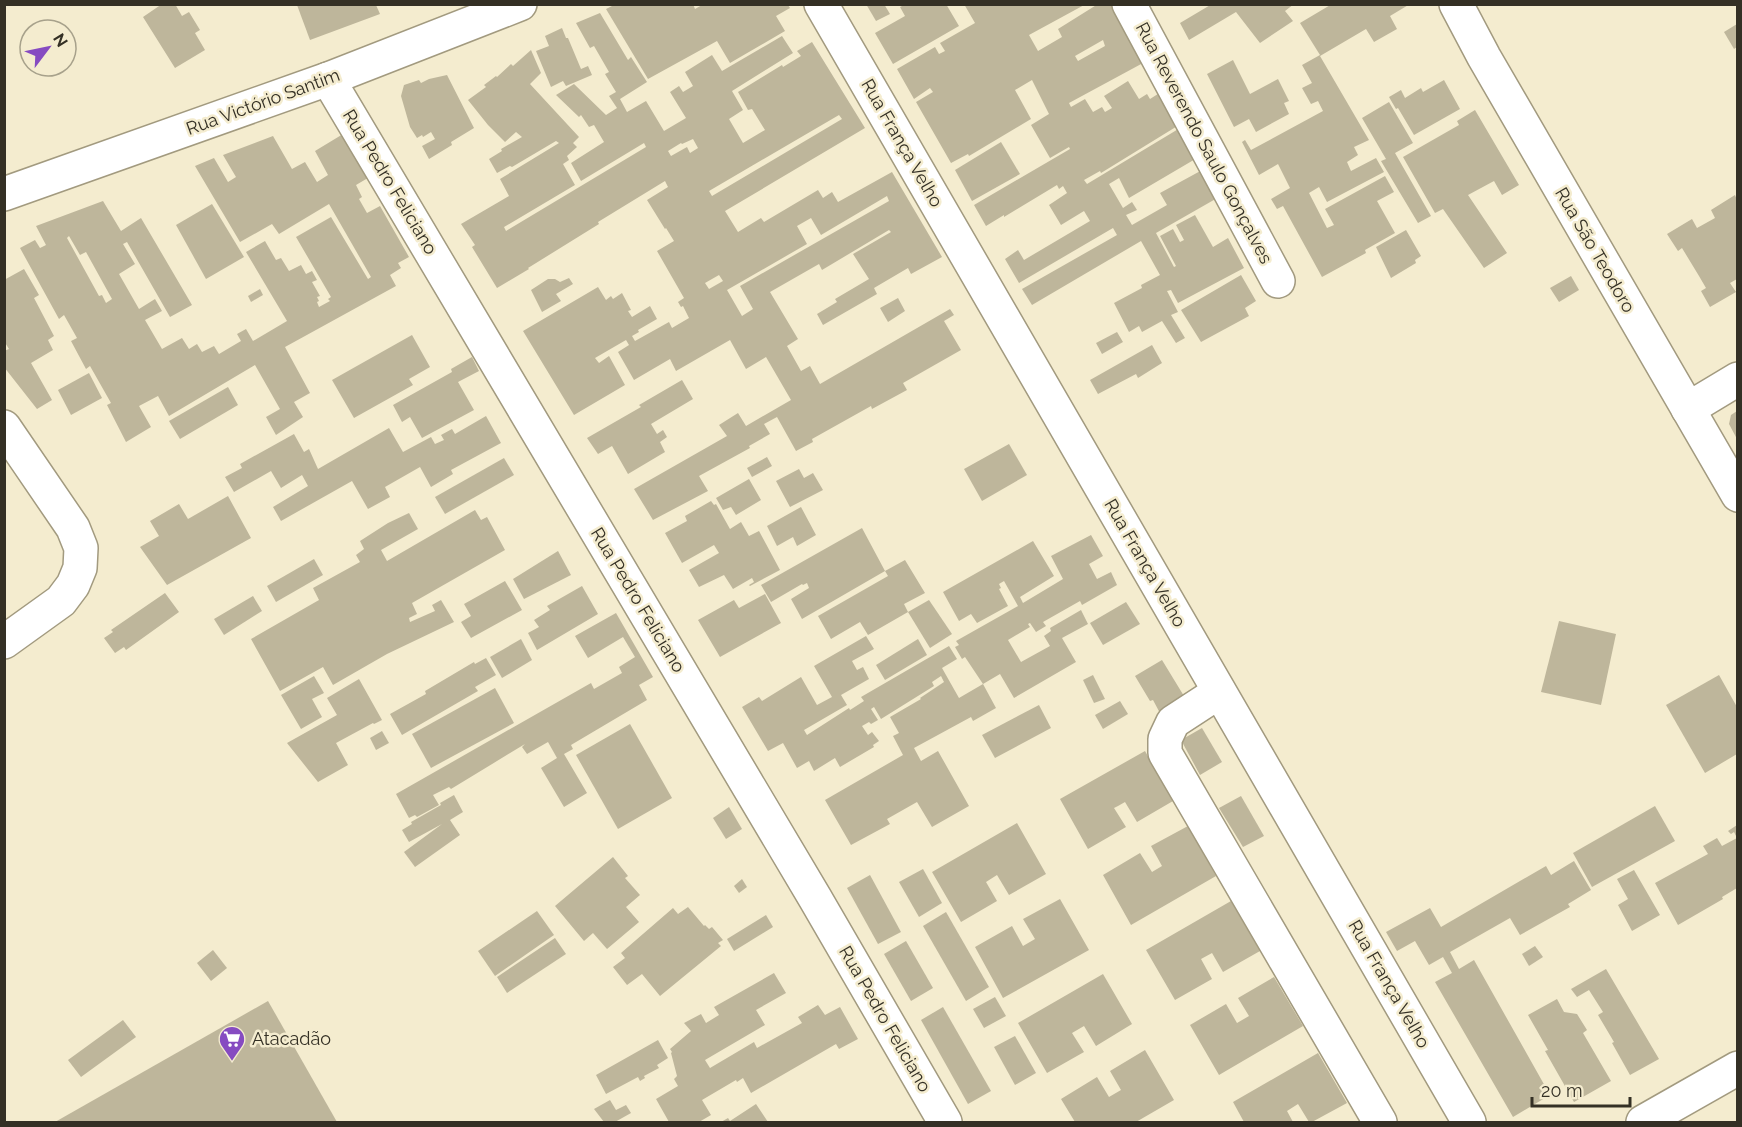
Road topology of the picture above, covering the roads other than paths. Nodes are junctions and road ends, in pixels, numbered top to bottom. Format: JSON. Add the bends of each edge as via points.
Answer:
{"nodes":[{"id":1,"x":520,"y":4,"type":"edge"},
{"id":2,"x":821,"y":4,"type":"edge"},
{"id":3,"x":1130,"y":4,"type":"edge"},
{"id":4,"x":1456,"y":4,"type":"edge"},
{"id":5,"x":328,"y":79,"type":"junction"},
{"id":6,"x":4,"y":194,"type":"edge"},
{"id":7,"x":1278,"y":281,"type":"dead end"},
{"id":8,"x":1737,"y":379,"type":"edge"},
{"id":9,"x":1688,"y":409,"type":"junction"},
{"id":10,"x":4,"y":427,"type":"edge"},
{"id":11,"x":1737,"y":495,"type":"edge"},
{"id":12,"x":4,"y":642,"type":"edge"},
{"id":13,"x":1220,"y":692,"type":"junction"},
{"id":14,"x":1737,"y":1068,"type":"edge"},
{"id":15,"x":945,"y":1122,"type":"edge"},
{"id":16,"x":1380,"y":1122,"type":"edge"},
{"id":17,"x":1469,"y":1122,"type":"edge"},
{"id":18,"x":1643,"y":1122,"type":"edge"}],
"edges":[{"from":1,"to":5,"type":"street","name":"Rua Victório Santim"},
{"from":2,"to":13,"type":"street","name":"Rua França Velho"},
{"from":3,"to":7,"type":"street","name":"Rua Reverendo Saulo Gonçalves"},
{"from":4,"to":9,"type":"street","name":"Rua São Teodoro"},
{"from":5,"to":6,"type":"street","name":"Rua Victório Santim"},
{"from":5,"to":15,"type":"street","name":"Rua Pedro Feliciano"},
{"from":8,"to":9,"type":"street"},
{"from":9,"to":11,"type":"street","name":"Rua São Teodoro"},
{"from":10,"to":12,"type":"street","via":[[73,528],[81,548],[80,568],[61,601]]},
{"from":13,"to":16,"type":"street","via":[[1173,722],[1165,739],[1165,753]]},
{"from":13,"to":17,"type":"street","name":"Rua França Velho"},
{"from":14,"to":18,"type":"street"}]}
